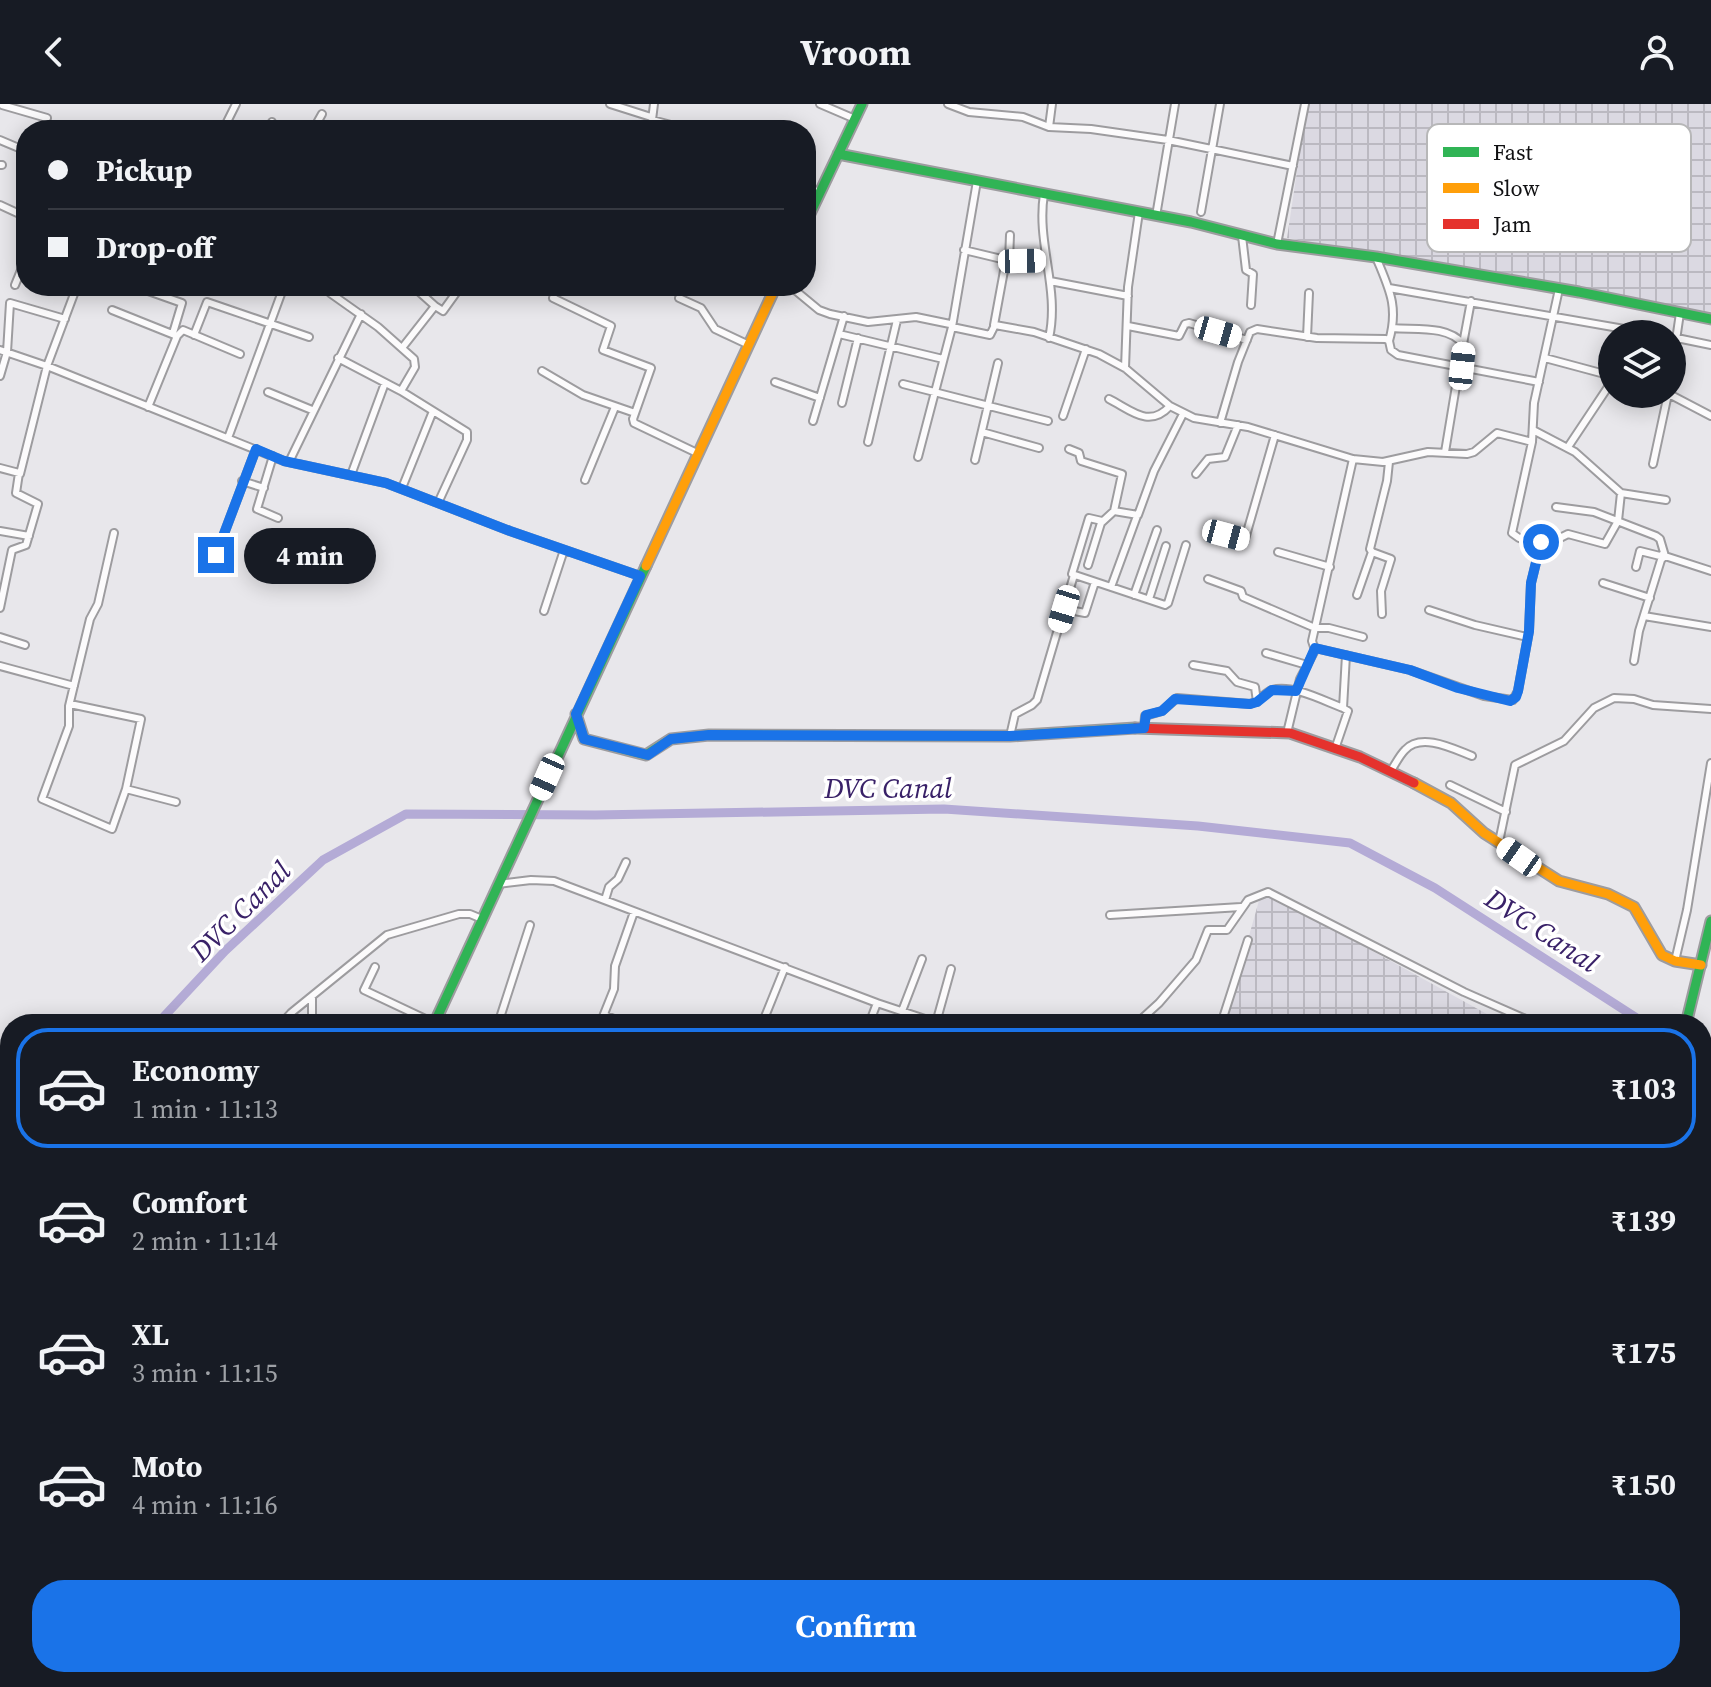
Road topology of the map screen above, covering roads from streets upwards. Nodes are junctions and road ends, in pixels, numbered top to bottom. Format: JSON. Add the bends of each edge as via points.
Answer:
{"nodes":[{"id":1,"x":2,"y":104,"type":"edge"},
{"id":2,"x":610,"y":104,"type":"edge"},
{"id":3,"x":654,"y":104,"type":"edge"},
{"id":4,"x":820,"y":104,"type":"edge"},
{"id":5,"x":862,"y":104,"type":"edge"},
{"id":6,"x":948,"y":104,"type":"edge"},
{"id":7,"x":1052,"y":104,"type":"edge"},
{"id":8,"x":1175,"y":104,"type":"edge"},
{"id":9,"x":1220,"y":104,"type":"edge"},
{"id":10,"x":1305,"y":104,"type":"edge"},
{"id":11,"x":0,"y":113,"type":"edge"},
{"id":12,"x":322,"y":114,"type":"dead end"},
{"id":13,"x":651,"y":117,"type":"junction"},
{"id":14,"x":47,"y":118,"type":"dead end"},
{"id":15,"x":855,"y":119,"type":"junction"},
{"id":16,"x":319,"y":120,"type":"edge"},
{"id":17,"x":652,"y":120,"type":"edge"},
{"id":18,"x":1049,"y":127,"type":"junction"},
{"id":19,"x":1168,"y":140,"type":"junction"},
{"id":20,"x":1212,"y":149,"type":"junction"},
{"id":21,"x":838,"y":154,"type":"junction"},
{"id":22,"x":1293,"y":166,"type":"junction"},
{"id":23,"x":977,"y":181,"type":"junction"},
{"id":24,"x":816,"y":191,"type":"edge"},
{"id":25,"x":820,"y":192,"type":"junction"},
{"id":26,"x":1044,"y":194,"type":"junction"},
{"id":27,"x":816,"y":201,"type":"edge"},
{"id":28,"x":1139,"y":212,"type":"junction"},
{"id":29,"x":1201,"y":212,"type":"dead end"},
{"id":30,"x":1156,"y":216,"type":"junction"},
{"id":31,"x":1010,"y":235,"type":"dead end"},
{"id":32,"x":1242,"y":236,"type":"junction"},
{"id":33,"x":1277,"y":244,"type":"junction"},
{"id":34,"x":964,"y":250,"type":"junction"},
{"id":35,"x":1376,"y":257,"type":"junction"},
{"id":36,"x":1008,"y":260,"type":"junction"},
{"id":37,"x":1046,"y":261,"type":"junction"},
{"id":38,"x":1050,"y":281,"type":"junction"},
{"id":39,"x":1389,"y":288,"type":"junction"},
{"id":40,"x":1559,"y":289,"type":"junction"},
{"id":41,"x":1309,"y":293,"type":"dead end"},
{"id":42,"x":73,"y":296,"type":"edge"},
{"id":43,"x":162,"y":296,"type":"edge"},
{"id":44,"x":280,"y":296,"type":"edge"},
{"id":45,"x":334,"y":296,"type":"edge"},
{"id":46,"x":424,"y":296,"type":"edge"},
{"id":47,"x":454,"y":296,"type":"edge"},
{"id":48,"x":554,"y":296,"type":"edge"},
{"id":49,"x":771,"y":296,"type":"edge"},
{"id":50,"x":802,"y":296,"type":"edge"},
{"id":51,"x":1128,"y":296,"type":"junction"},
{"id":52,"x":679,"y":298,"type":"dead end"},
{"id":53,"x":1471,"y":301,"type":"junction"},
{"id":54,"x":1251,"y":305,"type":"dead end"},
{"id":55,"x":435,"y":306,"type":"junction"},
{"id":56,"x":112,"y":310,"type":"dead end"},
{"id":57,"x":1680,"y":313,"type":"junction"},
{"id":58,"x":361,"y":314,"type":"junction"},
{"id":59,"x":1553,"y":315,"type":"junction"},
{"id":60,"x":844,"y":316,"type":"junction"},
{"id":61,"x":65,"y":319,"type":"junction"},
{"id":62,"x":1711,"y":319,"type":"edge"},
{"id":63,"x":897,"y":320,"type":"junction"},
{"id":64,"x":1678,"y":320,"type":"edge"},
{"id":65,"x":269,"y":323,"type":"junction"},
{"id":66,"x":1598,"y":324,"type":"edge"},
{"id":67,"x":994,"y":325,"type":"junction"},
{"id":68,"x":951,"y":326,"type":"junction"},
{"id":69,"x":1128,"y":326,"type":"junction"},
{"id":70,"x":1393,"y":328,"type":"junction"},
{"id":71,"x":175,"y":334,"type":"junction"},
{"id":72,"x":839,"y":334,"type":"junction"},
{"id":73,"x":194,"y":335,"type":"junction"},
{"id":74,"x":309,"y":337,"type":"dead end"},
{"id":75,"x":1307,"y":337,"type":"junction"},
{"id":76,"x":858,"y":338,"type":"junction"},
{"id":77,"x":1049,"y":338,"type":"junction"},
{"id":78,"x":1247,"y":340,"type":"junction"},
{"id":79,"x":1686,"y":340,"type":"edge"},
{"id":80,"x":1389,"y":341,"type":"junction"},
{"id":81,"x":1463,"y":344,"type":"junction"},
{"id":82,"x":749,"y":345,"type":"junction"},
{"id":83,"x":1711,"y":345,"type":"edge"},
{"id":84,"x":892,"y":346,"type":"junction"},
{"id":85,"x":402,"y":348,"type":"junction"},
{"id":86,"x":1086,"y":349,"type":"junction"},
{"id":87,"x":4,"y":351,"type":"edge"},
{"id":88,"x":240,"y":354,"type":"dead end"},
{"id":89,"x":338,"y":358,"type":"junction"},
{"id":90,"x":1545,"y":358,"type":"junction"},
{"id":91,"x":943,"y":359,"type":"junction"},
{"id":92,"x":998,"y":363,"type":"dead end"},
{"id":93,"x":47,"y":366,"type":"junction"},
{"id":94,"x":1462,"y":366,"type":"junction"},
{"id":95,"x":1125,"y":368,"type":"junction"},
{"id":96,"x":542,"y":371,"type":"dead end"},
{"id":97,"x":1598,"y":375,"type":"edge"},
{"id":98,"x":0,"y":376,"type":"edge"},
{"id":99,"x":775,"y":382,"type":"dead end"},
{"id":100,"x":1539,"y":382,"type":"junction"},
{"id":101,"x":385,"y":383,"type":"junction"},
{"id":102,"x":903,"y":384,"type":"dead end"},
{"id":103,"x":401,"y":391,"type":"junction"},
{"id":104,"x":268,"y":392,"type":"dead end"},
{"id":105,"x":935,"y":393,"type":"junction"},
{"id":106,"x":820,"y":398,"type":"junction"},
{"id":107,"x":1109,"y":399,"type":"dead end"},
{"id":108,"x":1598,"y":401,"type":"edge"},
{"id":109,"x":842,"y":403,"type":"dead end"},
{"id":110,"x":1686,"y":403,"type":"edge"},
{"id":111,"x":1170,"y":406,"type":"junction"},
{"id":112,"x":148,"y":407,"type":"junction"},
{"id":113,"x":615,"y":407,"type":"junction"},
{"id":114,"x":988,"y":408,"type":"junction"},
{"id":115,"x":1666,"y":408,"type":"edge"},
{"id":116,"x":312,"y":410,"type":"junction"},
{"id":117,"x":433,"y":411,"type":"junction"},
{"id":118,"x":635,"y":413,"type":"junction"},
{"id":119,"x":1183,"y":414,"type":"junction"},
{"id":120,"x":1063,"y":416,"type":"dead end"},
{"id":121,"x":1711,"y":416,"type":"edge"},
{"id":122,"x":813,"y":421,"type":"dead end"},
{"id":123,"x":1048,"y":421,"type":"dead end"},
{"id":124,"x":1220,"y":423,"type":"junction"},
{"id":125,"x":1238,"y":425,"type":"junction"},
{"id":126,"x":1533,"y":430,"type":"junction"},
{"id":127,"x":982,"y":432,"type":"junction"},
{"id":128,"x":1275,"y":435,"type":"junction"},
{"id":129,"x":228,"y":438,"type":"junction"},
{"id":130,"x":868,"y":442,"type":"dead end"},
{"id":131,"x":1532,"y":442,"type":"junction"},
{"id":132,"x":1568,"y":447,"type":"junction"},
{"id":133,"x":1039,"y":448,"type":"dead end"},
{"id":134,"x":256,"y":449,"type":"junction"},
{"id":135,"x":1069,"y":449,"type":"dead end"},
{"id":136,"x":1445,"y":452,"type":"junction"},
{"id":137,"x":697,"y":453,"type":"junction"},
{"id":138,"x":273,"y":456,"type":"junction"},
{"id":139,"x":918,"y":457,"type":"dead end"},
{"id":140,"x":1353,"y":459,"type":"junction"},
{"id":141,"x":975,"y":460,"type":"dead end"},
{"id":142,"x":289,"y":462,"type":"junction"},
{"id":143,"x":1389,"y":462,"type":"junction"},
{"id":144,"x":1653,"y":464,"type":"dead end"},
{"id":145,"x":0,"y":468,"type":"edge"},
{"id":146,"x":20,"y":474,"type":"junction"},
{"id":147,"x":1196,"y":474,"type":"dead end"},
{"id":148,"x":351,"y":475,"type":"junction"},
{"id":149,"x":585,"y":480,"type":"dead end"},
{"id":150,"x":242,"y":481,"type":"junction"},
{"id":151,"x":264,"y":488,"type":"junction"},
{"id":152,"x":402,"y":488,"type":"junction"},
{"id":153,"x":1621,"y":493,"type":"junction"},
{"id":154,"x":1666,"y":500,"type":"dead end"},
{"id":155,"x":438,"y":503,"type":"junction"},
{"id":156,"x":1556,"y":507,"type":"dead end"},
{"id":157,"x":1114,"y":511,"type":"junction"},
{"id":158,"x":1137,"y":516,"type":"junction"},
{"id":159,"x":278,"y":518,"type":"dead end"},
{"id":160,"x":1102,"y":521,"type":"junction"},
{"id":161,"x":1618,"y":521,"type":"junction"},
{"id":162,"x":1157,"y":530,"type":"dead end"},
{"id":163,"x":0,"y":531,"type":"edge"},
{"id":164,"x":1210,"y":531,"type":"dead end"},
{"id":165,"x":114,"y":533,"type":"dead end"},
{"id":166,"x":29,"y":536,"type":"junction"},
{"id":167,"x":1541,"y":542,"type":"junction"},
{"id":168,"x":1186,"y":545,"type":"dead end"},
{"id":169,"x":1166,"y":546,"type":"dead end"},
{"id":170,"x":564,"y":550,"type":"junction"},
{"id":171,"x":1278,"y":552,"type":"dead end"},
{"id":172,"x":1372,"y":552,"type":"junction"},
{"id":173,"x":0,"y":553,"type":"edge"},
{"id":174,"x":1664,"y":554,"type":"junction"},
{"id":175,"x":11,"y":555,"type":"junction"},
{"id":176,"x":216,"y":555,"type":"dead end"},
{"id":177,"x":1088,"y":565,"type":"dead end"},
{"id":178,"x":1330,"y":567,"type":"junction"},
{"id":179,"x":1636,"y":567,"type":"dead end"},
{"id":180,"x":1711,"y":571,"type":"edge"},
{"id":181,"x":1074,"y":575,"type":"junction"},
{"id":182,"x":640,"y":576,"type":"junction"},
{"id":183,"x":1208,"y":579,"type":"dead end"},
{"id":184,"x":1095,"y":582,"type":"junction"},
{"id":185,"x":1603,"y":583,"type":"dead end"},
{"id":186,"x":3,"y":586,"type":"edge"},
{"id":187,"x":1111,"y":587,"type":"junction"},
{"id":188,"x":1134,"y":595,"type":"junction"},
{"id":189,"x":1357,"y":595,"type":"dead end"},
{"id":190,"x":1650,"y":598,"type":"junction"},
{"id":191,"x":1149,"y":599,"type":"junction"},
{"id":192,"x":0,"y":608,"type":"edge"},
{"id":193,"x":1064,"y":609,"type":"junction"},
{"id":194,"x":1429,"y":610,"type":"dead end"},
{"id":195,"x":544,"y":611,"type":"dead end"},
{"id":196,"x":1382,"y":614,"type":"dead end"},
{"id":197,"x":1644,"y":616,"type":"junction"},
{"id":198,"x":1711,"y":627,"type":"edge"},
{"id":199,"x":1315,"y":628,"type":"junction"},
{"id":200,"x":0,"y":637,"type":"edge"},
{"id":201,"x":1363,"y":637,"type":"dead end"},
{"id":202,"x":1527,"y":637,"type":"junction"},
{"id":203,"x":25,"y":645,"type":"dead end"},
{"id":204,"x":1315,"y":648,"type":"junction"},
{"id":205,"x":1266,"y":653,"type":"dead end"},
{"id":206,"x":1346,"y":655,"type":"junction"},
{"id":207,"x":1634,"y":661,"type":"dead end"},
{"id":208,"x":1193,"y":665,"type":"dead end"},
{"id":209,"x":1307,"y":665,"type":"junction"},
{"id":210,"x":0,"y":666,"type":"edge"},
{"id":211,"x":74,"y":686,"type":"junction"},
{"id":212,"x":1296,"y":691,"type":"junction"},
{"id":213,"x":1257,"y":702,"type":"junction"},
{"id":214,"x":70,"y":704,"type":"junction"},
{"id":215,"x":1343,"y":708,"type":"junction"},
{"id":216,"x":1711,"y":709,"type":"edge"},
{"id":217,"x":576,"y":714,"type":"junction"},
{"id":218,"x":1144,"y":728,"type":"junction"},
{"id":219,"x":1287,"y":733,"type":"junction"},
{"id":220,"x":1010,"y":736,"type":"junction"},
{"id":221,"x":1335,"y":749,"type":"junction"},
{"id":222,"x":1472,"y":756,"type":"dead end"},
{"id":223,"x":1711,"y":763,"type":"edge"},
{"id":224,"x":1390,"y":772,"type":"junction"},
{"id":225,"x":1450,"y":785,"type":"dead end"},
{"id":226,"x":126,"y":789,"type":"junction"},
{"id":227,"x":176,"y":802,"type":"dead end"},
{"id":228,"x":1506,"y":812,"type":"junction"},
{"id":229,"x":1499,"y":842,"type":"junction"},
{"id":230,"x":626,"y":862,"type":"dead end"},
{"id":231,"x":500,"y":880,"type":"junction"},
{"id":232,"x":605,"y":900,"type":"junction"},
{"id":233,"x":1241,"y":907,"type":"junction"},
{"id":234,"x":634,"y":912,"type":"junction"},
{"id":235,"x":1110,"y":915,"type":"dead end"},
{"id":236,"x":482,"y":919,"type":"junction"},
{"id":237,"x":1711,"y":922,"type":"edge"},
{"id":238,"x":530,"y":925,"type":"dead end"},
{"id":239,"x":1248,"y":940,"type":"dead end"},
{"id":240,"x":922,"y":959,"type":"dead end"},
{"id":241,"x":1675,"y":961,"type":"junction"},
{"id":242,"x":375,"y":967,"type":"dead end"},
{"id":243,"x":785,"y":967,"type":"junction"},
{"id":244,"x":951,"y":969,"type":"dead end"},
{"id":245,"x":1700,"y":969,"type":"junction"},
{"id":246,"x":312,"y":998,"type":"junction"},
{"id":247,"x":877,"y":1003,"type":"junction"},
{"id":248,"x":902,"y":1011,"type":"junction"},
{"id":249,"x":290,"y":1014,"type":"edge"},
{"id":250,"x":312,"y":1014,"type":"edge"},
{"id":251,"x":415,"y":1014,"type":"edge"},
{"id":252,"x":438,"y":1014,"type":"edge"},
{"id":253,"x":501,"y":1014,"type":"edge"},
{"id":254,"x":604,"y":1014,"type":"edge"},
{"id":255,"x":766,"y":1014,"type":"edge"},
{"id":256,"x":873,"y":1014,"type":"edge"},
{"id":257,"x":911,"y":1014,"type":"edge"},
{"id":258,"x":940,"y":1014,"type":"edge"},
{"id":259,"x":1147,"y":1014,"type":"edge"},
{"id":260,"x":1224,"y":1014,"type":"edge"},
{"id":261,"x":1515,"y":1014,"type":"edge"},
{"id":262,"x":1689,"y":1014,"type":"edge"}],
"edges":[{"from":1,"to":11,"type":"street"},
{"from":1,"to":14,"type":"street"},
{"from":2,"to":13,"type":"street"},
{"from":3,"to":13,"type":"street"},
{"from":4,"to":15,"type":"street"},
{"from":5,"to":15,"type":"street"},
{"from":6,"to":18,"type":"street"},
{"from":7,"to":18,"type":"street"},
{"from":8,"to":19,"type":"street"},
{"from":9,"to":20,"type":"street"},
{"from":10,"to":22,"type":"street"},
{"from":12,"to":16,"type":"street"},
{"from":13,"to":17,"type":"street"},
{"from":15,"to":21,"type":"street"},
{"from":18,"to":19,"type":"street"},
{"from":19,"to":20,"type":"street"},
{"from":19,"to":30,"type":"street"},
{"from":20,"to":22,"type":"street"},
{"from":20,"to":29,"type":"street"},
{"from":21,"to":23,"type":"street"},
{"from":21,"to":25,"type":"street"},
{"from":22,"to":33,"type":"street"},
{"from":23,"to":26,"type":"street"},
{"from":23,"to":34,"type":"street"},
{"from":24,"to":25,"type":"street"},
{"from":25,"to":27,"type":"street"},
{"from":26,"to":28,"type":"street"},
{"from":26,"to":37,"type":"street","via":[[1041,230]]},
{"from":28,"to":30,"type":"street"},
{"from":28,"to":51,"type":"street"},
{"from":30,"to":32,"type":"street"},
{"from":31,"to":36,"type":"street"},
{"from":32,"to":33,"type":"street"},
{"from":32,"to":54,"type":"street","via":[[1246,270],[1253,274]]},
{"from":33,"to":35,"type":"street"},
{"from":34,"to":36,"type":"street"},
{"from":34,"to":68,"type":"street"},
{"from":35,"to":39,"type":"street"},
{"from":35,"to":40,"type":"street"},
{"from":36,"to":37,"type":"street"},
{"from":36,"to":67,"type":"street"},
{"from":37,"to":38,"type":"street"},
{"from":38,"to":51,"type":"street"},
{"from":38,"to":77,"type":"street"},
{"from":39,"to":53,"type":"street"},
{"from":39,"to":70,"type":"street"},
{"from":40,"to":57,"type":"street"},
{"from":40,"to":59,"type":"street"},
{"from":41,"to":75,"type":"street"},
{"from":42,"to":61,"type":"street"},
{"from":43,"to":71,"type":"street","via":[[182,303]]},
{"from":44,"to":65,"type":"street"},
{"from":45,"to":58,"type":"street"},
{"from":46,"to":55,"type":"street"},
{"from":47,"to":55,"type":"street","via":[[444,310]]},
{"from":48,"to":118,"type":"street","via":[[611,326],[603,350],[651,369]]},
{"from":49,"to":82,"type":"street"},
{"from":50,"to":60,"type":"street","via":[[819,310]]},
{"from":51,"to":69,"type":"street"},
{"from":52,"to":82,"type":"street","via":[[701,308],[715,329]]},
{"from":53,"to":59,"type":"street"},
{"from":53,"to":81,"type":"street"},
{"from":55,"to":85,"type":"street"},
{"from":56,"to":71,"type":"street"},
{"from":57,"to":62,"type":"street"},
{"from":57,"to":64,"type":"street"},
{"from":58,"to":85,"type":"street"},
{"from":58,"to":89,"type":"street"},
{"from":59,"to":66,"type":"street"},
{"from":59,"to":90,"type":"street"},
{"from":60,"to":63,"type":"street","via":[[868,322]]},
{"from":60,"to":72,"type":"street"},
{"from":61,"to":87,"type":"street","via":[[10,303]]},
{"from":61,"to":93,"type":"street"},
{"from":63,"to":68,"type":"street","via":[[916,317]]},
{"from":63,"to":84,"type":"street"},
{"from":65,"to":73,"type":"street","via":[[207,302]]},
{"from":65,"to":74,"type":"street"},
{"from":65,"to":129,"type":"street"},
{"from":67,"to":68,"type":"street","via":[[990,335]]},
{"from":67,"to":77,"type":"street"},
{"from":68,"to":91,"type":"street"},
{"from":69,"to":78,"type":"street","via":[[1180,336],[1189,323]]},
{"from":69,"to":95,"type":"street"},
{"from":70,"to":80,"type":"street"},
{"from":70,"to":81,"type":"street","via":[[1446,332]]},
{"from":71,"to":73,"type":"street","via":[[182,330]]},
{"from":71,"to":112,"type":"street"},
{"from":72,"to":76,"type":"street"},
{"from":72,"to":106,"type":"street"},
{"from":73,"to":88,"type":"street"},
{"from":75,"to":78,"type":"street","via":[[1257,329]]},
{"from":75,"to":80,"type":"street"},
{"from":76,"to":84,"type":"street"},
{"from":76,"to":109,"type":"street"},
{"from":77,"to":86,"type":"street"},
{"from":78,"to":124,"type":"street"},
{"from":79,"to":83,"type":"street"},
{"from":80,"to":94,"type":"street","via":[[1398,355]]},
{"from":81,"to":94,"type":"street"},
{"from":82,"to":137,"type":"street"},
{"from":84,"to":91,"type":"street"},
{"from":84,"to":130,"type":"street"},
{"from":85,"to":103,"type":"street","via":[[416,361]]},
{"from":86,"to":95,"type":"street"},
{"from":86,"to":120,"type":"street"},
{"from":87,"to":93,"type":"street"},
{"from":87,"to":98,"type":"street"},
{"from":89,"to":101,"type":"street"},
{"from":89,"to":116,"type":"street"},
{"from":90,"to":97,"type":"street"},
{"from":90,"to":100,"type":"street"},
{"from":91,"to":105,"type":"street"},
{"from":92,"to":114,"type":"street"},
{"from":93,"to":112,"type":"street"},
{"from":93,"to":146,"type":"street"},
{"from":94,"to":100,"type":"street"},
{"from":94,"to":136,"type":"street"},
{"from":95,"to":111,"type":"street"},
{"from":96,"to":113,"type":"street"},
{"from":99,"to":106,"type":"street"},
{"from":100,"to":126,"type":"street"},
{"from":101,"to":103,"type":"street"},
{"from":101,"to":148,"type":"street"},
{"from":102,"to":105,"type":"street"},
{"from":103,"to":117,"type":"street"},
{"from":104,"to":116,"type":"street"},
{"from":105,"to":114,"type":"street"},
{"from":105,"to":139,"type":"street"},
{"from":106,"to":122,"type":"street"},
{"from":107,"to":111,"type":"street","via":[[1146,418],[1159,416]]},
{"from":108,"to":132,"type":"street"},
{"from":110,"to":121,"type":"street"},
{"from":111,"to":119,"type":"street"},
{"from":112,"to":129,"type":"street"},
{"from":113,"to":118,"type":"street"},
{"from":113,"to":149,"type":"street"},
{"from":114,"to":123,"type":"street"},
{"from":114,"to":127,"type":"street"},
{"from":115,"to":144,"type":"street"},
{"from":116,"to":142,"type":"street"},
{"from":117,"to":152,"type":"street"},
{"from":117,"to":155,"type":"street","via":[[468,436]]},
{"from":118,"to":137,"type":"street","via":[[634,423]]},
{"from":119,"to":124,"type":"street"},
{"from":119,"to":158,"type":"street"},
{"from":124,"to":125,"type":"street"},
{"from":125,"to":128,"type":"street"},
{"from":125,"to":147,"type":"street","via":[[1225,457],[1206,461]]},
{"from":126,"to":131,"type":"street"},
{"from":126,"to":132,"type":"street"},
{"from":127,"to":133,"type":"street"},
{"from":127,"to":141,"type":"street"},
{"from":128,"to":140,"type":"street"},
{"from":128,"to":164,"type":"street","via":[[1245,539]]},
{"from":129,"to":134,"type":"street"},
{"from":131,"to":136,"type":"street","via":[[1497,433],[1474,452]]},
{"from":131,"to":167,"type":"street","via":[[1512,533]]},
{"from":132,"to":153,"type":"street"},
{"from":134,"to":138,"type":"street"},
{"from":134,"to":150,"type":"street"},
{"from":135,"to":157,"type":"street","via":[[1080,454],[1081,461],[1122,474]]},
{"from":136,"to":143,"type":"street"},
{"from":137,"to":182,"type":"street"},
{"from":138,"to":142,"type":"street"},
{"from":138,"to":151,"type":"street"},
{"from":140,"to":143,"type":"street"},
{"from":140,"to":178,"type":"street"},
{"from":142,"to":148,"type":"street"},
{"from":143,"to":172,"type":"street"},
{"from":145,"to":146,"type":"street"},
{"from":146,"to":166,"type":"street","via":[[16,493],[38,504]]},
{"from":148,"to":152,"type":"street"},
{"from":150,"to":151,"type":"street"},
{"from":150,"to":176,"type":"street"},
{"from":151,"to":159,"type":"street","via":[[257,510]]},
{"from":152,"to":155,"type":"street"},
{"from":153,"to":154,"type":"street"},
{"from":153,"to":161,"type":"street"},
{"from":155,"to":170,"type":"street"},
{"from":156,"to":161,"type":"street"},
{"from":157,"to":158,"type":"street"},
{"from":157,"to":160,"type":"street"},
{"from":158,"to":187,"type":"street"},
{"from":160,"to":177,"type":"street"},
{"from":160,"to":181,"type":"street","via":[[1089,518]]},
{"from":161,"to":167,"type":"street","via":[[1605,544],[1568,534],[1555,543]]},
{"from":161,"to":174,"type":"street","via":[[1656,536]]},
{"from":162,"to":188,"type":"street"},
{"from":163,"to":166,"type":"street"},
{"from":165,"to":211,"type":"street"},
{"from":166,"to":175,"type":"street","via":[[26,545]]},
{"from":167,"to":202,"type":"street"},
{"from":168,"to":191,"type":"street","via":[[1168,603]]},
{"from":169,"to":191,"type":"street"},
{"from":170,"to":182,"type":"street"},
{"from":170,"to":195,"type":"street"},
{"from":171,"to":178,"type":"street"},
{"from":172,"to":189,"type":"street"},
{"from":172,"to":196,"type":"street","via":[[1391,559],[1381,591]]},
{"from":173,"to":175,"type":"street"},
{"from":174,"to":179,"type":"street","via":[[1640,551]]},
{"from":174,"to":180,"type":"street"},
{"from":174,"to":190,"type":"street"},
{"from":175,"to":186,"type":"street"},
{"from":178,"to":199,"type":"street"},
{"from":181,"to":184,"type":"street"},
{"from":181,"to":193,"type":"street"},
{"from":182,"to":217,"type":"street"},
{"from":183,"to":199,"type":"street"},
{"from":184,"to":187,"type":"street"},
{"from":184,"to":193,"type":"street","via":[[1085,613]]},
{"from":185,"to":190,"type":"street"},
{"from":186,"to":192,"type":"street"},
{"from":187,"to":188,"type":"street"},
{"from":188,"to":191,"type":"street"},
{"from":190,"to":197,"type":"street"},
{"from":193,"to":220,"type":"street","via":[[1036,702],[1015,714]]},
{"from":194,"to":202,"type":"street"},
{"from":197,"to":198,"type":"street"},
{"from":197,"to":207,"type":"street"},
{"from":199,"to":201,"type":"street"},
{"from":199,"to":204,"type":"street"},
{"from":200,"to":203,"type":"street"},
{"from":202,"to":206,"type":"street","via":[[1518,691],[1510,701]]},
{"from":204,"to":206,"type":"street"},
{"from":204,"to":209,"type":"street"},
{"from":205,"to":209,"type":"street"},
{"from":206,"to":215,"type":"street"},
{"from":208,"to":213,"type":"street","via":[[1229,672],[1237,682],[1255,687]]},
{"from":209,"to":212,"type":"street"},
{"from":210,"to":211,"type":"street"},
{"from":211,"to":214,"type":"street"},
{"from":212,"to":213,"type":"street","via":[[1272,690]]},
{"from":212,"to":215,"type":"street"},
{"from":212,"to":219,"type":"street"},
{"from":213,"to":218,"type":"street","via":[[1175,699],[1162,711],[1146,715]]},
{"from":214,"to":226,"type":"street","via":[[141,719]]},
{"from":214,"to":226,"type":"street","via":[[69,726],[42,799],[112,829]]},
{"from":215,"to":221,"type":"street","via":[[1348,711]]},
{"from":216,"to":228,"type":"street","via":[[1624,697],[1604,702],[1564,741],[1515,765]]},
{"from":217,"to":220,"type":"street","via":[[584,739],[646,755],[671,739],[709,735]]},
{"from":217,"to":231,"type":"street"},
{"from":218,"to":219,"type":"street"},
{"from":218,"to":220,"type":"street"},
{"from":219,"to":221,"type":"street"},
{"from":221,"to":224,"type":"street"},
{"from":222,"to":224,"type":"street","via":[[1434,743],[1414,744]]},
{"from":223,"to":241,"type":"street"},
{"from":224,"to":229,"type":"street","via":[[1451,803]]},
{"from":225,"to":228,"type":"street"},
{"from":226,"to":227,"type":"street"},
{"from":228,"to":229,"type":"street"},
{"from":229,"to":241,"type":"street","via":[[1559,881],[1634,907],[1654,946]]},
{"from":230,"to":232,"type":"street"},
{"from":231,"to":232,"type":"street","via":[[554,881]]},
{"from":231,"to":236,"type":"street"},
{"from":232,"to":234,"type":"street"},
{"from":233,"to":235,"type":"street"},
{"from":233,"to":259,"type":"street","via":[[1227,930],[1208,930],[1196,960]]},
{"from":233,"to":261,"type":"street","via":[[1254,896],[1271,892],[1416,969]]},
{"from":234,"to":243,"type":"street"},
{"from":234,"to":254,"type":"street"},
{"from":236,"to":246,"type":"street","via":[[459,914],[391,932]]},
{"from":236,"to":252,"type":"street"},
{"from":237,"to":245,"type":"street"},
{"from":238,"to":253,"type":"street"},
{"from":239,"to":260,"type":"street"},
{"from":240,"to":248,"type":"street"},
{"from":241,"to":245,"type":"street"},
{"from":242,"to":251,"type":"street","via":[[365,990]]},
{"from":243,"to":247,"type":"street"},
{"from":243,"to":255,"type":"street"},
{"from":244,"to":258,"type":"street"},
{"from":245,"to":262,"type":"street"},
{"from":246,"to":249,"type":"street"},
{"from":246,"to":250,"type":"street"},
{"from":247,"to":248,"type":"street"},
{"from":247,"to":256,"type":"street"},
{"from":248,"to":257,"type":"street"}]}
